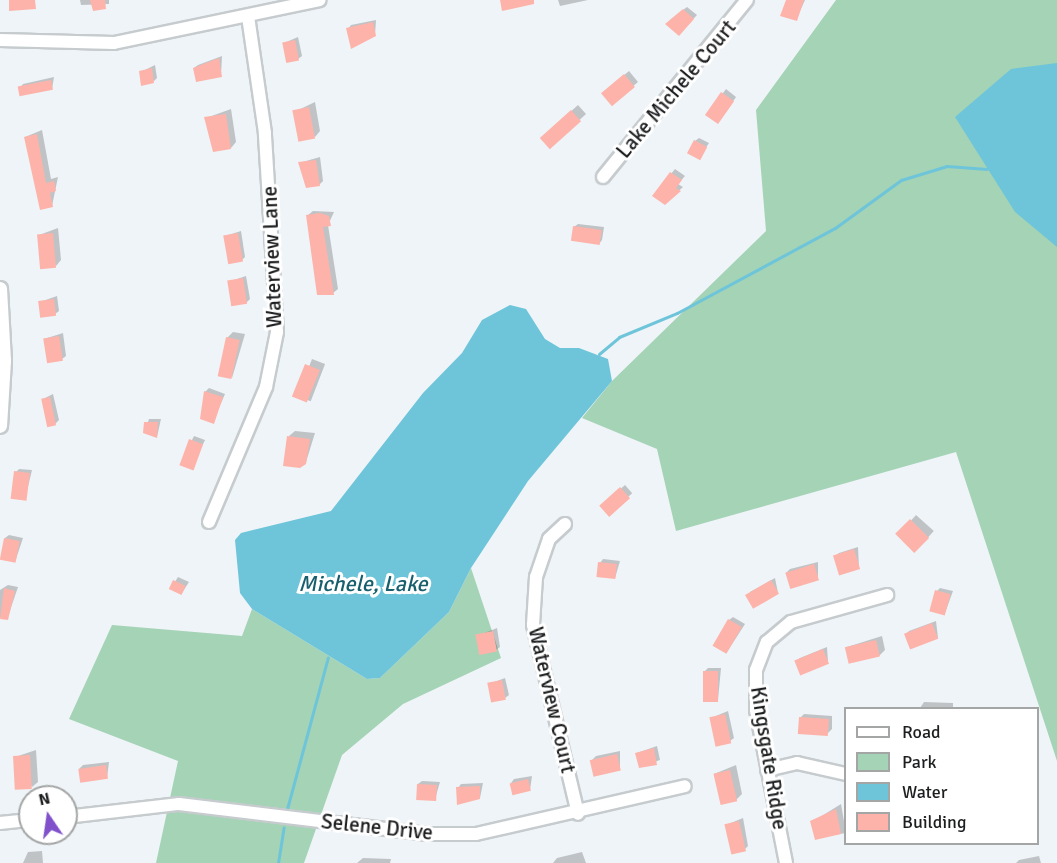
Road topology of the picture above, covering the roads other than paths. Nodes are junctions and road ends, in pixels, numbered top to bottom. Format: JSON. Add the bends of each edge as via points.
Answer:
{"nodes":[{"id":1,"x":320,"y":0,"type":"edge"},
{"id":2,"x":747,"y":0,"type":"edge"},
{"id":3,"x":248,"y":16,"type":"junction"},
{"id":4,"x":0,"y":40,"type":"edge"},
{"id":5,"x":603,"y":177,"type":"dead end"},
{"id":6,"x":0,"y":289,"type":"edge"},
{"id":7,"x":0,"y":426,"type":"edge"},
{"id":8,"x":209,"y":522,"type":"dead end"},
{"id":9,"x":566,"y":524,"type":"dead end"},
{"id":10,"x":887,"y":594,"type":"dead end"},
{"id":11,"x":767,"y":770,"type":"junction"},
{"id":12,"x":844,"y":774,"type":"edge"},
{"id":13,"x":685,"y":786,"type":"dead end"},
{"id":14,"x":578,"y":814,"type":"junction"},
{"id":15,"x":78,"y":816,"type":"edge"},
{"id":16,"x":18,"y":821,"type":"edge"},
{"id":17,"x":0,"y":823,"type":"edge"},
{"id":18,"x":786,"y":863,"type":"edge"}],
"edges":[{"from":1,"to":3,"type":"street"},
{"from":2,"to":5,"type":"street","name":"Lake Michele Court"},
{"from":3,"to":4,"type":"street","via":[[114,43]]},
{"from":3,"to":8,"type":"street","name":"Waterview Lane","via":[[265,133],[277,332],[266,387]]},
{"from":6,"to":7,"type":"street"},
{"from":9,"to":14,"type":"street","name":"Waterview Court","via":[[549,540],[536,577],[533,625]]},
{"from":10,"to":11,"type":"street","name":"Kingsgate Ridge","via":[[791,622],[767,642],[756,670]]},
{"from":11,"to":12,"type":"street","via":[[797,763]]},
{"from":11,"to":18,"type":"street","name":"Kingsgate Ridge"},
{"from":13,"to":14,"type":"street","name":"Selene Drive"},
{"from":14,"to":15,"type":"street","name":"Selene Drive","via":[[476,834],[427,834],[179,804]]},
{"from":16,"to":17,"type":"street"}]}
